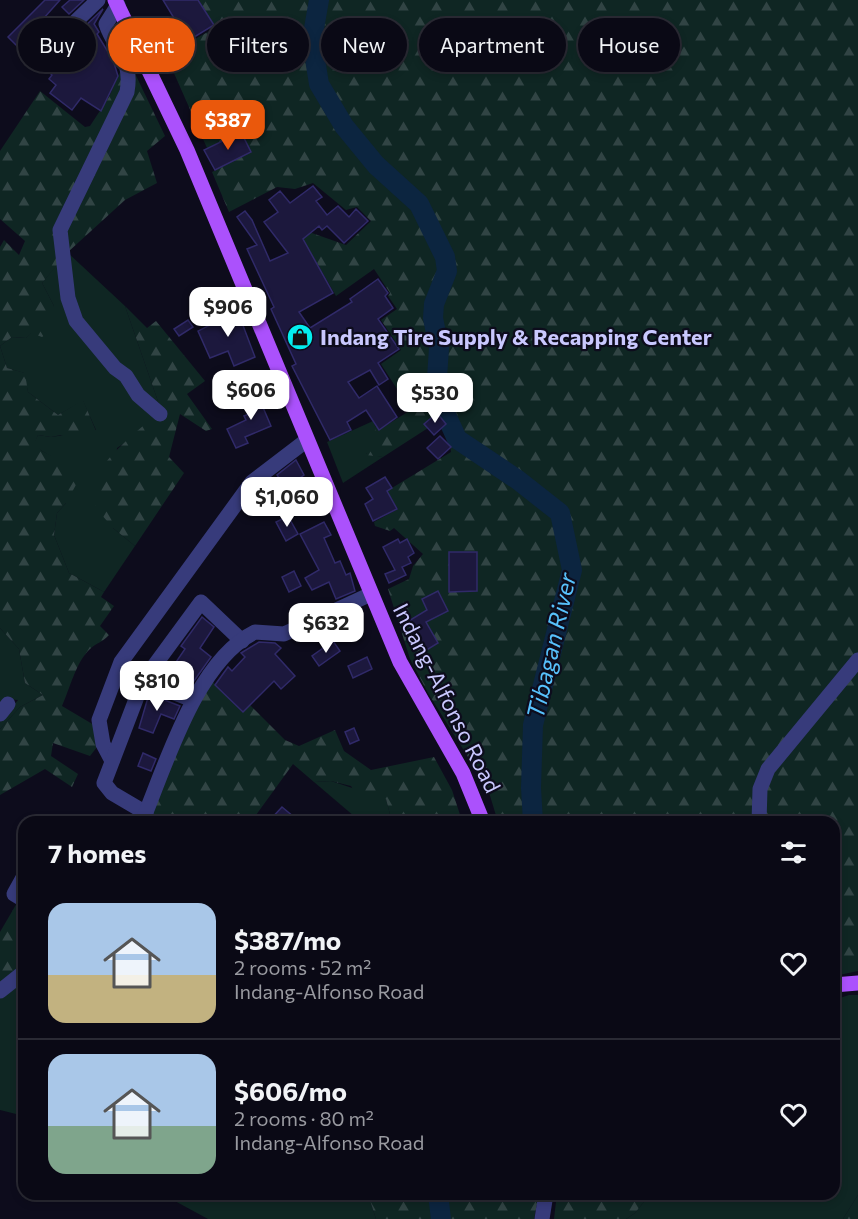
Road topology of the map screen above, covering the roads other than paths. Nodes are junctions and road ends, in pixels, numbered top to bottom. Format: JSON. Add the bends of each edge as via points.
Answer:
{"nodes":[{"id":1,"x":98,"y":0,"type":"edge"},
{"id":2,"x":116,"y":2,"type":"edge"},
{"id":3,"x":79,"y":18,"type":"edge"},
{"id":4,"x":160,"y":414,"type":"dead end"},
{"id":5,"x":307,"y":440,"type":"junction"},
{"id":6,"x":370,"y":594,"type":"junction"},
{"id":7,"x":242,"y":641,"type":"junction"},
{"id":8,"x":858,"y":660,"type":"edge"},
{"id":9,"x":143,"y":681,"type":"junction"},
{"id":10,"x":193,"y":700,"type":"junction"},
{"id":11,"x":111,"y":761,"type":"junction"},
{"id":12,"x":143,"y":816,"type":"edge"},
{"id":13,"x":144,"y":816,"type":"edge"},
{"id":14,"x":481,"y":816,"type":"edge"},
{"id":15,"x":759,"y":816,"type":"edge"},
{"id":16,"x":18,"y":977,"type":"edge"},
{"id":17,"x":858,"y":983,"type":"edge"},
{"id":18,"x":840,"y":984,"type":"edge"},
{"id":19,"x":0,"y":991,"type":"edge"},
{"id":20,"x":545,"y":1200,"type":"edge"},
{"id":21,"x":542,"y":1219,"type":"edge"}],
"edges":[{"from":1,"to":3,"type":"street"},
{"from":2,"to":4,"type":"street","via":[[106,24],[124,58],[129,75],[127,92],[64,219],[61,249],[69,304],[76,321],[126,376],[138,395]]},
{"from":2,"to":5,"type":"main road","name":"Indang-Alfonso Road","via":[[179,132]]},
{"from":5,"to":6,"type":"main road","name":"Indang-Alfonso Road"},
{"from":5,"to":11,"type":"street","via":[[252,482],[121,662],[99,720]]},
{"from":6,"to":7,"type":"street","via":[[286,634],[260,631]]},
{"from":6,"to":14,"type":"main road","name":"Indang-Alfonso Road","via":[[406,676],[463,773]]},
{"from":7,"to":9,"type":"street","via":[[201,602]]},
{"from":7,"to":10,"type":"street","via":[[212,672]]},
{"from":8,"to":15,"type":"street","via":[[768,769],[760,789]]},
{"from":9,"to":10,"type":"street"},
{"from":9,"to":11,"type":"street"},
{"from":10,"to":13,"type":"street"},
{"from":11,"to":12,"type":"street","via":[[104,780],[106,788]]},
{"from":16,"to":19,"type":"street"},
{"from":17,"to":18,"type":"main road"},
{"from":20,"to":21,"type":"street"}]}
